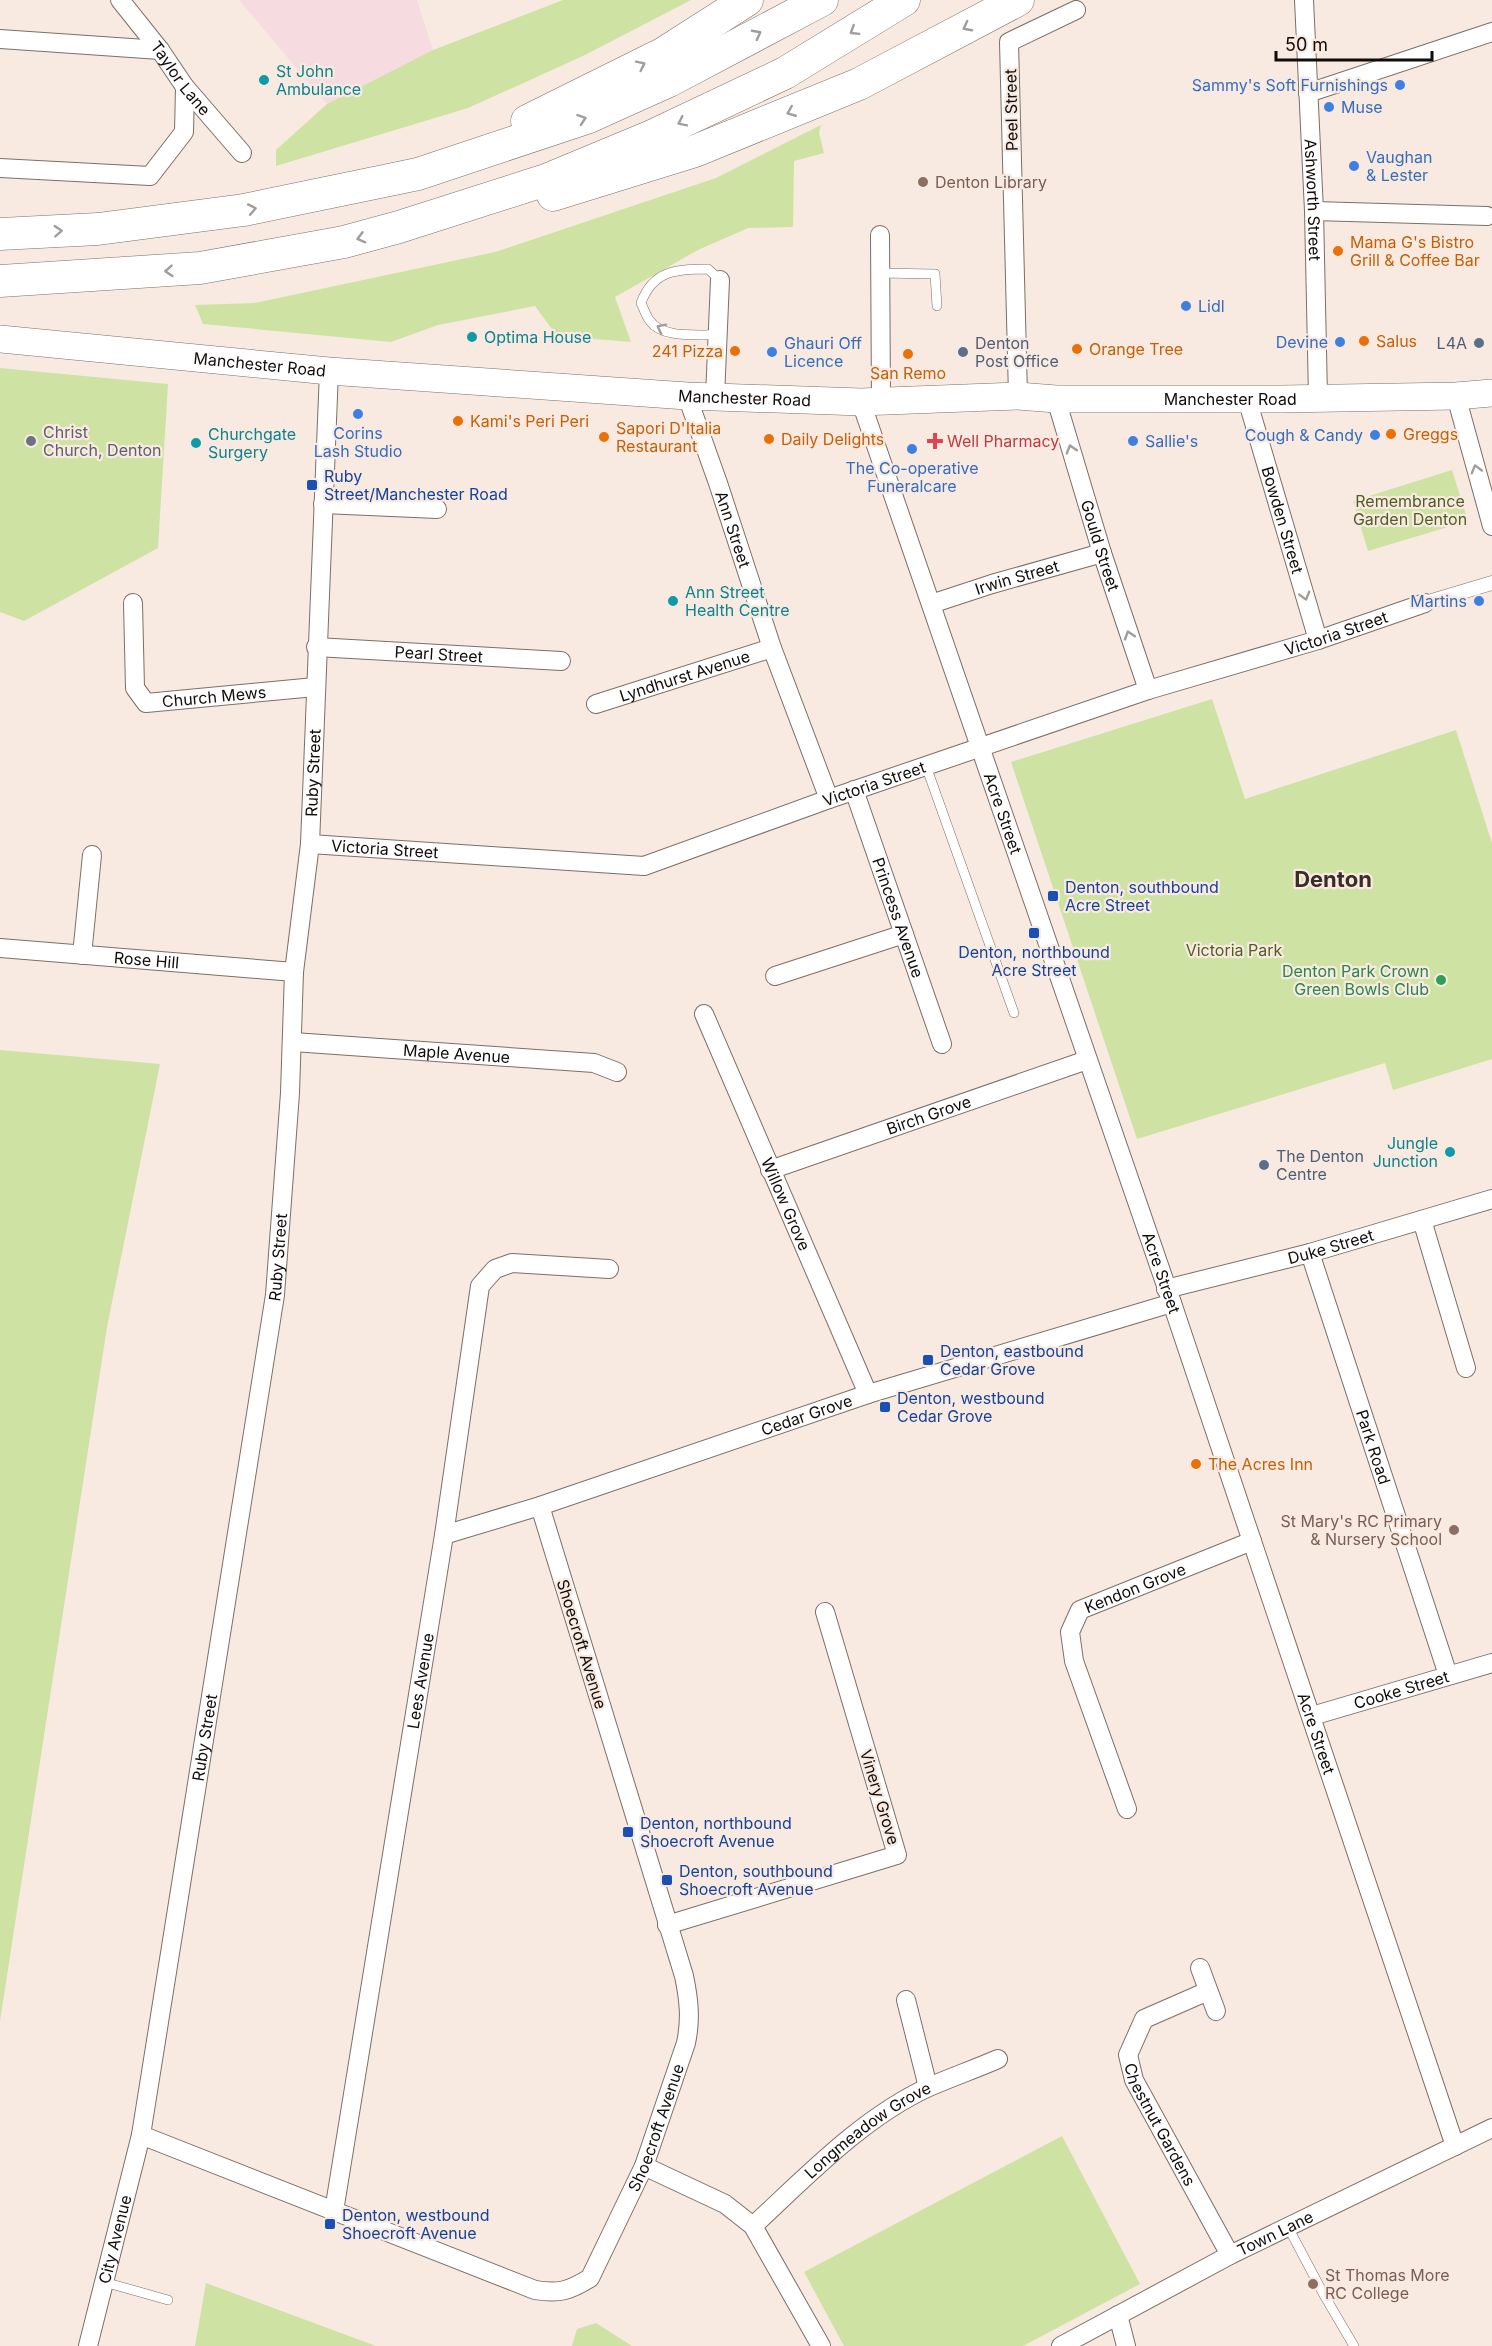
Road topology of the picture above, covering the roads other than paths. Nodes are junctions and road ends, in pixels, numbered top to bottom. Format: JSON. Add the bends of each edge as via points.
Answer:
{"nodes":[{"id":1,"x":120,"y":0,"type":"edge"},
{"id":2,"x":747,"y":0,"type":"edge"},
{"id":3,"x":822,"y":0,"type":"edge"},
{"id":4,"x":904,"y":0,"type":"edge"},
{"id":5,"x":1018,"y":0,"type":"edge"},
{"id":6,"x":1304,"y":0,"type":"edge"},
{"id":7,"x":1076,"y":10,"type":"dead end"},
{"id":8,"x":1492,"y":32,"type":"edge"},
{"id":9,"x":0,"y":39,"type":"edge"},
{"id":10,"x":160,"y":50,"type":"junction"},
{"id":11,"x":186,"y":87,"type":"junction"},
{"id":12,"x":1308,"y":93,"type":"junction"},
{"id":13,"x":243,"y":153,"type":"dead end"},
{"id":14,"x":0,"y":168,"type":"edge"},
{"id":15,"x":418,"y":174,"type":"junction"},
{"id":16,"x":1314,"y":211,"type":"junction"},
{"id":17,"x":1487,"y":216,"type":"dead end"},
{"id":18,"x":399,"y":227,"type":"junction"},
{"id":19,"x":0,"y":234,"type":"edge"},
{"id":20,"x":880,"y":235,"type":"dead end"},
{"id":21,"x":880,"y":273,"type":"junction"},
{"id":22,"x":720,"y":280,"type":"joint"},
{"id":23,"x":0,"y":281,"type":"edge"},
{"id":24,"x":937,"y":306,"type":"dead end"},
{"id":25,"x":718,"y":335,"type":"junction"},
{"id":26,"x":0,"y":339,"type":"edge"},
{"id":27,"x":329,"y":371,"type":"junction"},
{"id":28,"x":1492,"y":393,"type":"edge"},
{"id":29,"x":687,"y":396,"type":"junction"},
{"id":30,"x":1018,"y":396,"type":"junction"},
{"id":31,"x":1456,"y":396,"type":"junction"},
{"id":32,"x":715,"y":397,"type":"junction"},
{"id":33,"x":1318,"y":398,"type":"junction"},
{"id":34,"x":1056,"y":399,"type":"junction"},
{"id":35,"x":1247,"y":399,"type":"junction"},
{"id":36,"x":871,"y":401,"type":"junction"},
{"id":37,"x":323,"y":504,"type":"junction"},
{"id":38,"x":437,"y":509,"type":"dead end"},
{"id":39,"x":1492,"y":526,"type":"edge"},
{"id":40,"x":1102,"y":553,"type":"junction"},
{"id":41,"x":1492,"y":583,"type":"edge"},
{"id":42,"x":133,"y":603,"type":"dead end"},
{"id":43,"x":1425,"y":603,"type":"joint"},
{"id":44,"x":931,"y":604,"type":"junction"},
{"id":45,"x":1318,"y":640,"type":"junction"},
{"id":46,"x":316,"y":647,"type":"junction"},
{"id":47,"x":772,"y":648,"type":"junction"},
{"id":48,"x":561,"y":661,"type":"dead end"},
{"id":49,"x":315,"y":687,"type":"junction"},
{"id":50,"x":1148,"y":690,"type":"junction"},
{"id":51,"x":596,"y":704,"type":"dead end"},
{"id":52,"x":981,"y":747,"type":"junction"},
{"id":53,"x":926,"y":766,"type":"junction"},
{"id":54,"x":854,"y":790,"type":"junction"},
{"id":55,"x":829,"y":799,"type":"junction"},
{"id":56,"x":310,"y":844,"type":"junction"},
{"id":57,"x":92,"y":855,"type":"dead end"},
{"id":58,"x":904,"y":934,"type":"junction"},
{"id":59,"x":0,"y":948,"type":"edge"},
{"id":60,"x":82,"y":955,"type":"junction"},
{"id":61,"x":294,"y":972,"type":"junction"},
{"id":62,"x":775,"y":976,"type":"dead end"},
{"id":63,"x":1014,"y":1013,"type":"dead end"},
{"id":64,"x":704,"y":1014,"type":"dead end"},
{"id":65,"x":293,"y":1042,"type":"junction"},
{"id":66,"x":942,"y":1044,"type":"dead end"},
{"id":67,"x":1087,"y":1060,"type":"junction"},
{"id":68,"x":617,"y":1072,"type":"dead end"},
{"id":69,"x":770,"y":1170,"type":"junction"},
{"id":70,"x":1492,"y":1199,"type":"edge"},
{"id":71,"x":1422,"y":1221,"type":"junction"},
{"id":72,"x":1310,"y":1253,"type":"junction"},
{"id":73,"x":609,"y":1269,"type":"dead end"},
{"id":74,"x":1169,"y":1296,"type":"junction"},
{"id":75,"x":1466,"y":1368,"type":"dead end"},
{"id":76,"x":868,"y":1394,"type":"junction"},
{"id":77,"x":540,"y":1506,"type":"junction"},
{"id":78,"x":444,"y":1535,"type":"junction"},
{"id":79,"x":1252,"y":1541,"type":"junction"},
{"id":80,"x":825,"y":1612,"type":"dead end"},
{"id":81,"x":1492,"y":1663,"type":"edge"},
{"id":82,"x":1448,"y":1675,"type":"junction"},
{"id":83,"x":1312,"y":1716,"type":"junction"},
{"id":84,"x":1126,"y":1809,"type":"dead end"},
{"id":85,"x":667,"y":1925,"type":"junction"},
{"id":86,"x":1200,"y":1968,"type":"dead end"},
{"id":87,"x":1208,"y":1991,"type":"junction"},
{"id":88,"x":906,"y":2000,"type":"dead end"},
{"id":89,"x":1216,"y":2011,"type":"dead end"},
{"id":90,"x":998,"y":2060,"type":"dead end"},
{"id":91,"x":928,"y":2087,"type":"junction"},
{"id":92,"x":1492,"y":2128,"type":"edge"},
{"id":93,"x":141,"y":2135,"type":"junction"},
{"id":94,"x":1455,"y":2146,"type":"junction"},
{"id":95,"x":644,"y":2166,"type":"junction"},
{"id":96,"x":334,"y":2211,"type":"junction"},
{"id":97,"x":753,"y":2226,"type":"junction"},
{"id":98,"x":1288,"y":2227,"type":"junction"},
{"id":99,"x":1230,"y":2255,"type":"junction"},
{"id":100,"x":104,"y":2282,"type":"junction"},
{"id":101,"x":168,"y":2300,"type":"dead end"},
{"id":102,"x":1118,"y":2315,"type":"junction"},
{"id":103,"x":88,"y":2346,"type":"edge"},
{"id":104,"x":821,"y":2346,"type":"edge"},
{"id":105,"x":1061,"y":2346,"type":"edge"},
{"id":106,"x":1126,"y":2346,"type":"edge"},
{"id":107,"x":1354,"y":2346,"type":"edge"}],
"edges":[{"from":1,"to":10,"type":"street","name":"Taylor Lane"},
{"from":15,"to":2,"type":"highway","one_way":true,"via":[[664,53]]},
{"from":15,"to":3,"type":"highway","one_way":true,"via":[[589,117],[669,81]]},
{"from":4,"to":18,"type":"highway","one_way":true,"via":[[785,73],[652,136],[546,180]]},
{"from":5,"to":18,"type":"highway","one_way":true,"via":[[858,84],[694,151],[569,192]]},
{"from":6,"to":12,"type":"street","name":"Ashworth Street"},
{"from":7,"to":30,"type":"street","name":"Peel Street","via":[[1009,42]]},
{"from":8,"to":12,"type":"street"},
{"from":9,"to":10,"type":"street"},
{"from":10,"to":11,"type":"street","name":"Taylor Lane"},
{"from":11,"to":13,"type":"street","name":"Taylor Lane"},
{"from":11,"to":14,"type":"street","via":[[184,132],[150,176]]},
{"from":12,"to":16,"type":"street","name":"Ashworth Street"},
{"from":19,"to":15,"type":"highway","one_way":true,"via":[[98,229],[244,210]]},
{"from":16,"to":17,"type":"street"},
{"from":16,"to":33,"type":"street","name":"Ashworth Street"},
{"from":18,"to":23,"type":"highway","one_way":true,"via":[[344,242],[200,268]]},
{"from":20,"to":21,"type":"street","name":"Acre Street"},
{"from":21,"to":24,"type":"lane","via":[[935,274]]},
{"from":21,"to":36,"type":"street","name":"Acre Street"},
{"from":22,"to":25,"type":"street"},
{"from":25,"to":22,"type":"lane","one_way":true,"via":[[668,333],[650,321],[641,303],[646,291],[675,270],[708,269]]},
{"from":25,"to":32,"type":"street"},
{"from":26,"to":27,"type":"main road","name":"Manchester Road"},
{"from":27,"to":29,"type":"main road","name":"Manchester Road"},
{"from":27,"to":37,"type":"street","name":"Ruby Street"},
{"from":28,"to":31,"type":"main road","name":"Manchester Road"},
{"from":29,"to":32,"type":"main road","name":"Manchester Road"},
{"from":29,"to":47,"type":"street","name":"Ann Street"},
{"from":30,"to":34,"type":"main road","name":"Manchester Road"},
{"from":30,"to":36,"type":"main road","name":"Manchester Road"},
{"from":31,"to":33,"type":"main road","name":"Manchester Road"},
{"from":39,"to":31,"type":"street","one_way":true},
{"from":32,"to":36,"type":"main road","name":"Manchester Road"},
{"from":33,"to":35,"type":"main road","name":"Manchester Road"},
{"from":34,"to":35,"type":"main road","name":"Manchester Road"},
{"from":40,"to":34,"type":"street","name":"Gould Street","one_way":true},
{"from":35,"to":45,"type":"street","name":"Bowden Street","one_way":true},
{"from":36,"to":44,"type":"street","name":"Acre Street"},
{"from":37,"to":38,"type":"street"},
{"from":37,"to":46,"type":"street","name":"Ruby Street"},
{"from":40,"to":44,"type":"street","name":"Irwin Street"},
{"from":50,"to":40,"type":"street","name":"Gould Street","one_way":true},
{"from":41,"to":43,"type":"street"},
{"from":42,"to":49,"type":"street","name":"Church Mews","via":[[135,688],[146,703]]},
{"from":43,"to":45,"type":"street","name":"Victoria Street"},
{"from":44,"to":52,"type":"street","name":"Acre Street"},
{"from":45,"to":50,"type":"street","name":"Victoria Street"},
{"from":46,"to":48,"type":"street","name":"Pearl Street"},
{"from":46,"to":49,"type":"street","name":"Ruby Street"},
{"from":47,"to":51,"type":"street","name":"Lyndhurst Avenue"},
{"from":47,"to":55,"type":"street","name":"Ann Street"},
{"from":49,"to":56,"type":"street","name":"Ruby Street"},
{"from":50,"to":52,"type":"street","name":"Victoria Street"},
{"from":52,"to":53,"type":"street","name":"Victoria Street"},
{"from":52,"to":67,"type":"street","name":"Acre Street"},
{"from":53,"to":54,"type":"street","name":"Victoria Street"},
{"from":53,"to":63,"type":"lane"},
{"from":54,"to":55,"type":"street","name":"Victoria Street"},
{"from":54,"to":58,"type":"street","name":"Princess Avenue"},
{"from":55,"to":56,"type":"street","name":"Victoria Street","via":[[644,866]]},
{"from":56,"to":61,"type":"street","name":"Ruby Street"},
{"from":57,"to":60,"type":"street"},
{"from":58,"to":62,"type":"street"},
{"from":58,"to":66,"type":"street","name":"Princess Avenue"},
{"from":59,"to":60,"type":"street","name":"Rose Hill"},
{"from":60,"to":61,"type":"street","name":"Rose Hill"},
{"from":61,"to":65,"type":"street","name":"Ruby Street"},
{"from":64,"to":69,"type":"street","name":"Willow Grove"},
{"from":65,"to":68,"type":"street","name":"Maple Avenue","via":[[594,1063]]},
{"from":65,"to":93,"type":"street","name":"Ruby Street","via":[[275,1295]]},
{"from":67,"to":69,"type":"street","name":"Birch Grove"},
{"from":67,"to":74,"type":"street","name":"Acre Street"},
{"from":69,"to":76,"type":"street","name":"Willow Grove"},
{"from":70,"to":71,"type":"street","name":"Duke Street"},
{"from":71,"to":72,"type":"street","name":"Duke Street"},
{"from":71,"to":75,"type":"street"},
{"from":72,"to":74,"type":"street","name":"Duke Street"},
{"from":72,"to":82,"type":"street","name":"Park Road"},
{"from":73,"to":78,"type":"street","name":"Lees Avenue","via":[[512,1263],[495,1269],[480,1286]]},
{"from":74,"to":76,"type":"street","name":"Cedar Grove"},
{"from":74,"to":79,"type":"street","name":"Acre Street"},
{"from":76,"to":77,"type":"street","name":"Cedar Grove"},
{"from":77,"to":78,"type":"street","name":"Cedar Grove"},
{"from":77,"to":85,"type":"street","name":"Shoecroft Avenue"},
{"from":78,"to":96,"type":"street","name":"Lees Avenue"},
{"from":79,"to":83,"type":"street","name":"Acre Street"},
{"from":79,"to":84,"type":"street","name":"Kendon Grove","via":[[1080,1610],[1074,1620],[1070,1632],[1074,1661]]},
{"from":80,"to":85,"type":"street","name":"Vinery Grove","via":[[897,1855]]},
{"from":81,"to":82,"type":"street","name":"Cooke Street"},
{"from":82,"to":83,"type":"street","name":"Cooke Street"},
{"from":83,"to":94,"type":"street","name":"Acre Street"},
{"from":85,"to":95,"type":"street","name":"Shoecroft Avenue","via":[[684,1976],[690,2022]]},
{"from":86,"to":87,"type":"street"},
{"from":87,"to":89,"type":"street"},
{"from":87,"to":99,"type":"street","name":"Chestnut Gardens","via":[[1144,2019],[1128,2055],[1134,2080]]},
{"from":88,"to":91,"type":"street"},
{"from":90,"to":91,"type":"street","name":"Longmeadow Grove"},
{"from":91,"to":97,"type":"street","name":"Longmeadow Grove","via":[[860,2132]]},
{"from":92,"to":94,"type":"street","name":"Town Lane"},
{"from":93,"to":96,"type":"street","name":"Shoecroft Avenue"},
{"from":93,"to":100,"type":"street","name":"City Avenue"},
{"from":94,"to":98,"type":"street","name":"Town Lane"},
{"from":95,"to":96,"type":"street","name":"Shoecroft Avenue","via":[[590,2278],[556,2294],[535,2290]]},
{"from":95,"to":97,"type":"street","via":[[725,2204]]},
{"from":97,"to":104,"type":"street"},
{"from":98,"to":99,"type":"street","name":"Town Lane"},
{"from":98,"to":107,"type":"lane"},
{"from":99,"to":102,"type":"street","name":"Town Lane"},
{"from":100,"to":101,"type":"lane"},
{"from":100,"to":103,"type":"street","name":"City Avenue"},
{"from":102,"to":105,"type":"street","name":"Town Lane"},
{"from":102,"to":106,"type":"street"}]}
